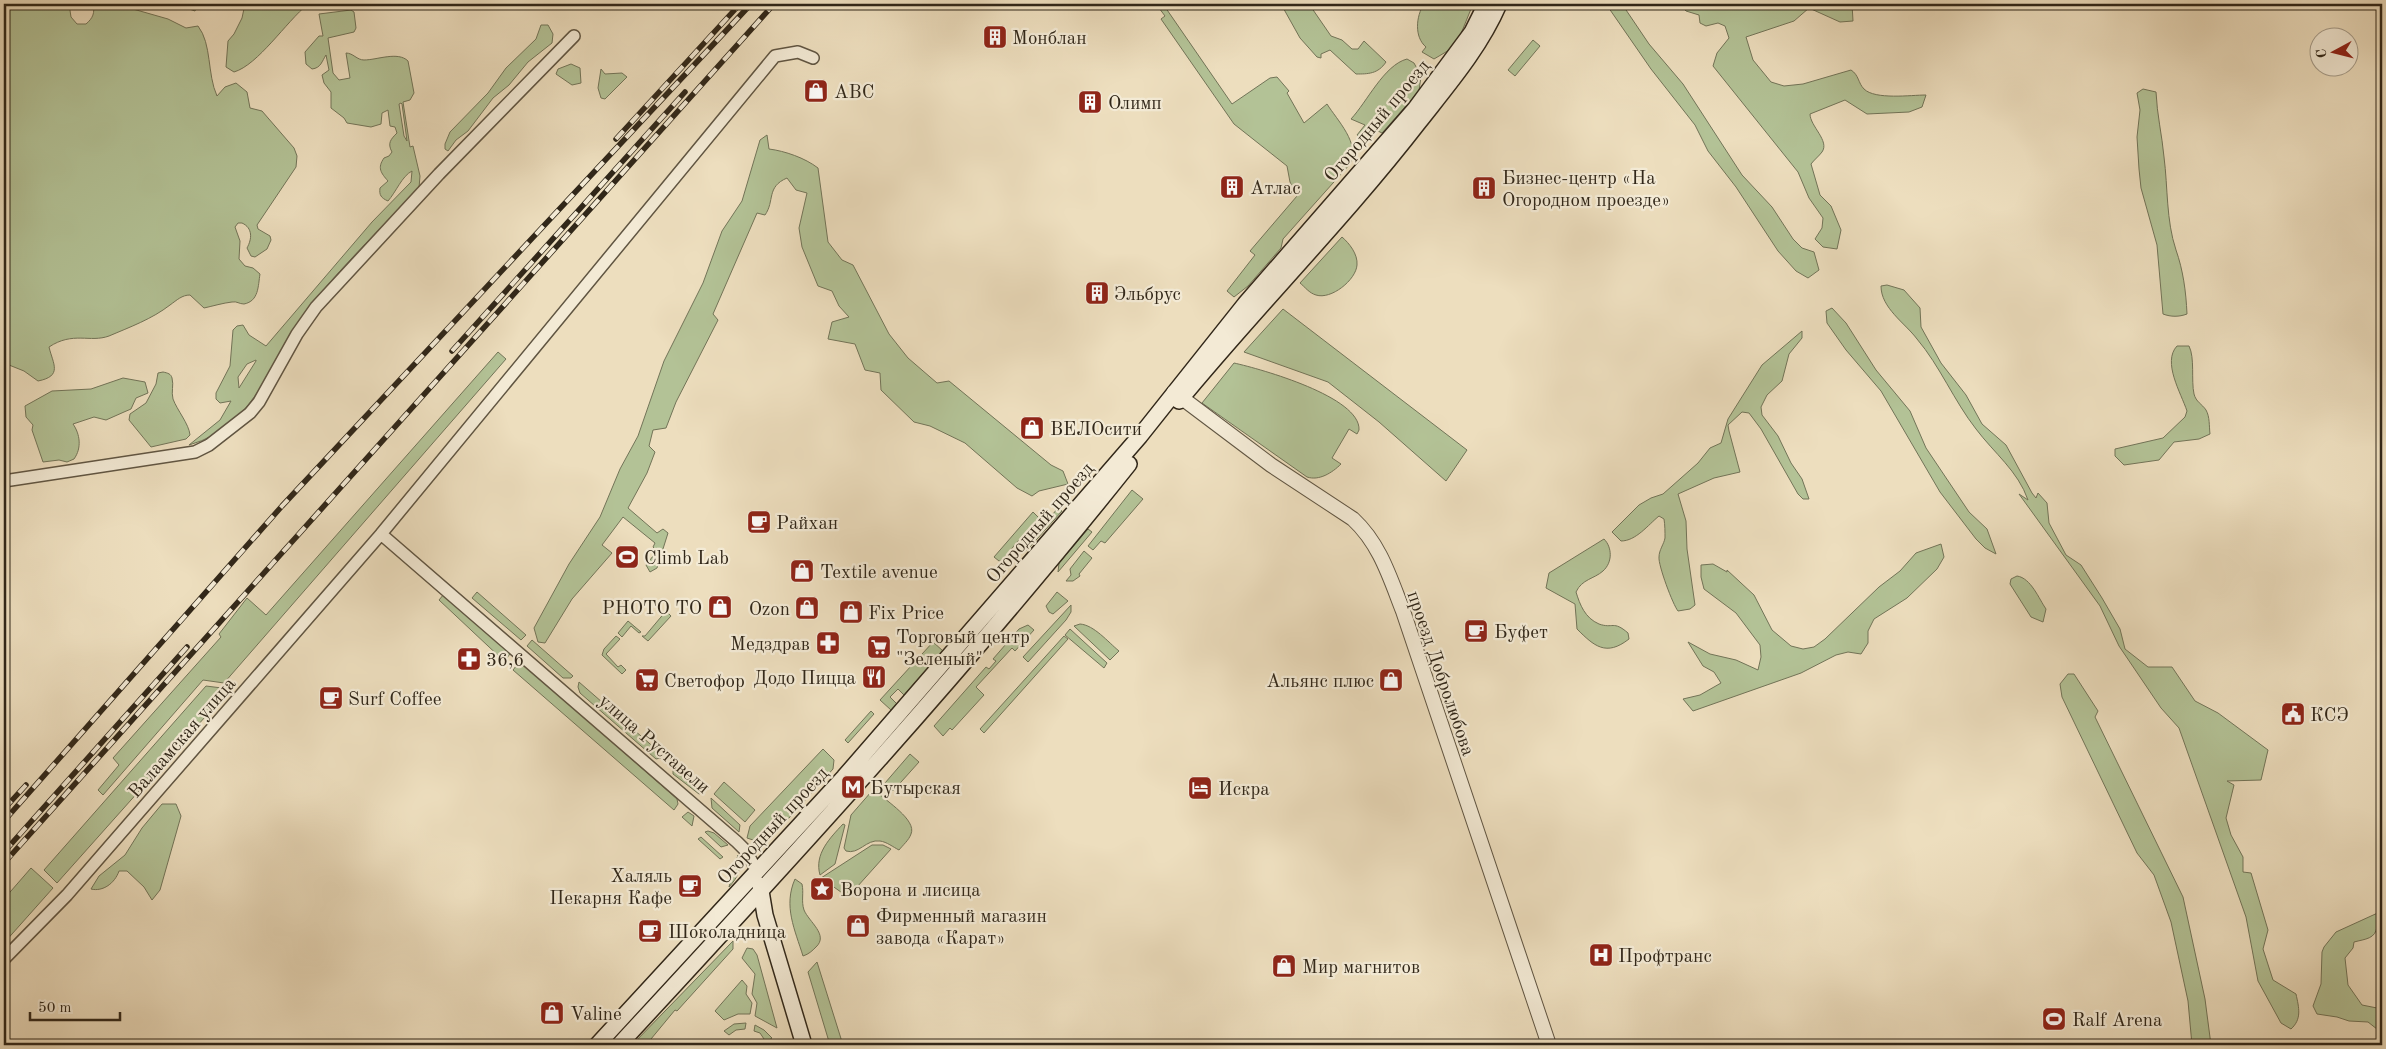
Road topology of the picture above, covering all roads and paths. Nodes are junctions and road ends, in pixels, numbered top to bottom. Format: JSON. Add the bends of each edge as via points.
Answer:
{"nodes":[{"id":1,"x":1489,"y":5,"type":"edge"},
{"id":2,"x":574,"y":36,"type":"dead end"},
{"id":3,"x":813,"y":58,"type":"dead end"},
{"id":4,"x":1178,"y":395,"type":"junction"},
{"id":5,"x":4,"y":481,"type":"edge"},
{"id":6,"x":381,"y":534,"type":"junction"},
{"id":7,"x":757,"y":871,"type":"junction"},
{"id":8,"x":761,"y":891,"type":"junction"},
{"id":9,"x":4,"y":959,"type":"edge"},
{"id":10,"x":597,"y":1045,"type":"edge"},
{"id":11,"x":619,"y":1045,"type":"edge"},
{"id":12,"x":804,"y":1045,"type":"edge"},
{"id":13,"x":1548,"y":1045,"type":"edge"}],
"edges":[{"from":1,"to":4,"type":"main road","name":"Огородный проезд","via":[[1414,109],[1245,304]]},
{"from":2,"to":5,"type":"street","via":[[439,174],[316,307],[259,402],[238,423],[195,452]]},
{"from":3,"to":6,"type":"street","name":"Валаамская улица","via":[[798,52],[775,56]]},
{"from":4,"to":7,"type":"main road","name":"Огородный проезд","via":[[844,777]]},
{"from":4,"to":8,"type":"main road","name":"Огородный проезд","via":[[1077,529],[900,737]]},
{"from":4,"to":13,"type":"street","name":"проезд Добролюбова","via":[[1271,465],[1354,519],[1375,545],[1403,611]]},
{"from":6,"to":7,"type":"street","name":"улица Руставели","via":[[737,842]]},
{"from":6,"to":9,"type":"street","name":"Валаамская улица","via":[[67,895]]},
{"from":7,"to":8,"type":"main road","name":"улица Руставели"},
{"from":7,"to":10,"type":"main road","name":"Огородный проезд"},
{"from":8,"to":11,"type":"main road","name":"Огородный проезд"},
{"from":8,"to":12,"type":"main road","name":"улица Руставели","via":[[765,915]]}]}
